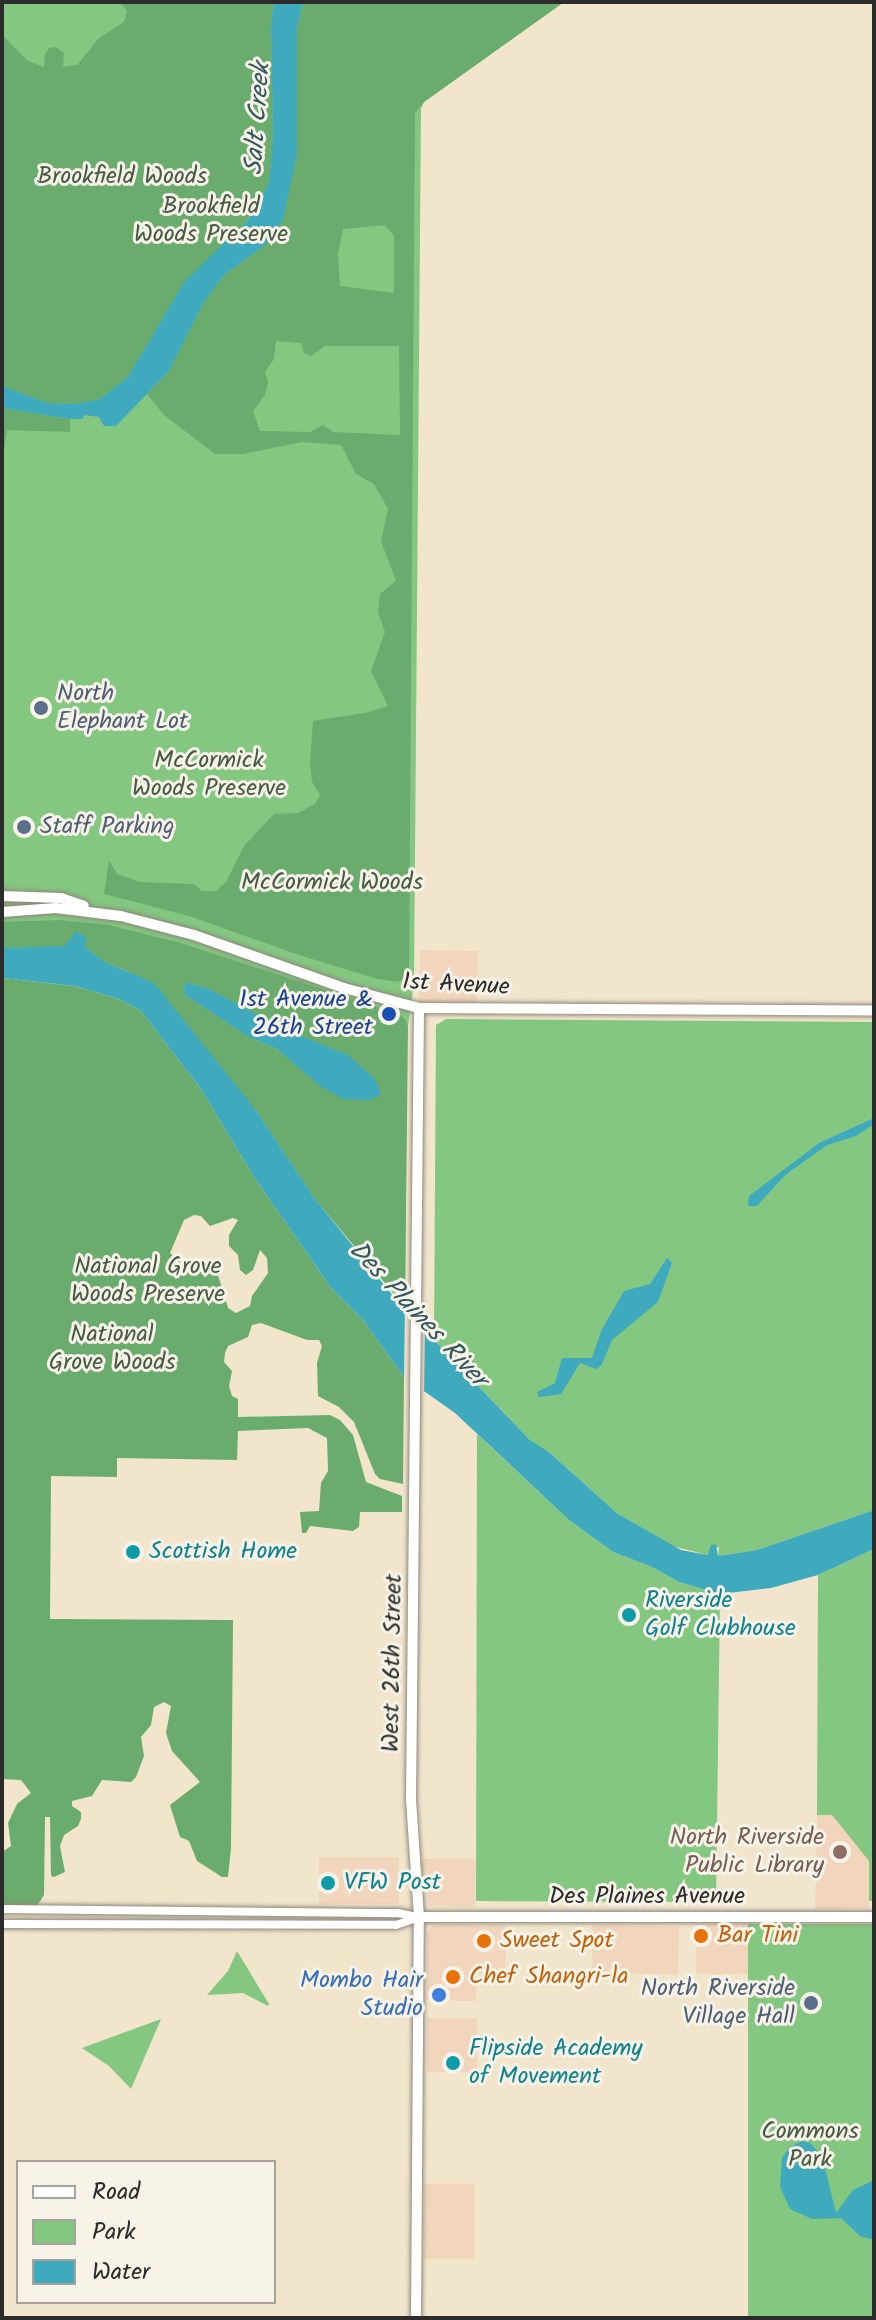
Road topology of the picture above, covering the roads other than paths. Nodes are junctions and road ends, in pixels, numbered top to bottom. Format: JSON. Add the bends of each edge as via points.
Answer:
{"nodes":[{"id":1,"x":2,"y":896,"type":"edge"},
{"id":2,"x":2,"y":912,"type":"edge"},
{"id":3,"x":101,"y":912,"type":"junction"},
{"id":4,"x":419,"y":1008,"type":"junction"},
{"id":5,"x":874,"y":1010,"type":"edge"},
{"id":6,"x":2,"y":1909,"type":"edge"},
{"id":7,"x":419,"y":1917,"type":"junction"},
{"id":8,"x":874,"y":1917,"type":"edge"},
{"id":9,"x":2,"y":1924,"type":"edge"},
{"id":10,"x":416,"y":2318,"type":"edge"}],
"edges":[{"from":1,"to":3,"type":"main road","via":[[61,898]]},
{"from":2,"to":3,"type":"main road","name":"1st Avenue"},
{"from":3,"to":4,"type":"main road","name":"1st Avenue","via":[[167,927]]},
{"from":4,"to":5,"type":"main road","name":"1st Avenue"},
{"from":4,"to":7,"type":"main road","name":"West 26th Street","via":[[411,1799]]},
{"from":6,"to":7,"type":"street","name":"Des Plaines Avenue"},
{"from":7,"to":8,"type":"main road","name":"Des Plaines Avenue"},
{"from":7,"to":9,"type":"street","name":"Des Plaines Avenue","via":[[396,1925]]},
{"from":7,"to":10,"type":"main road","name":"West 26th Street"}]}
